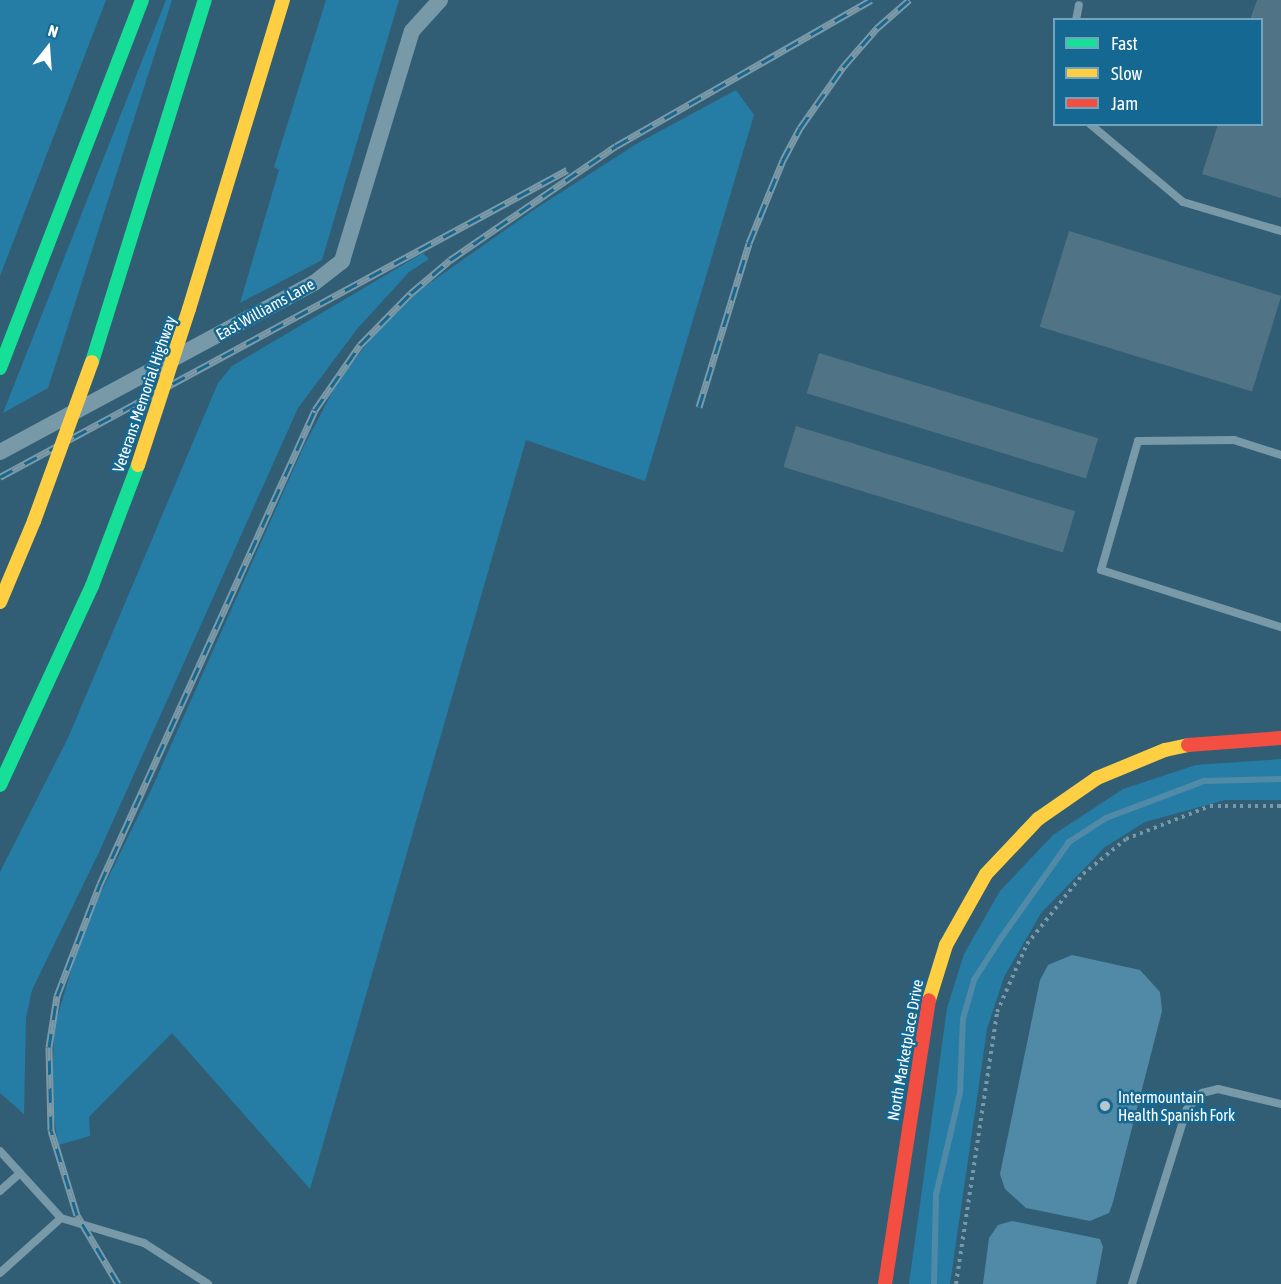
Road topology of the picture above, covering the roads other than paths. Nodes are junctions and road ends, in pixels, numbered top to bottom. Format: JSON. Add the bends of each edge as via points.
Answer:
{"nodes":[{"id":1,"x":142,"y":0,"type":"edge"},
{"id":2,"x":205,"y":0,"type":"edge"},
{"id":3,"x":283,"y":0,"type":"edge"},
{"id":4,"x":440,"y":0,"type":"edge"},
{"id":5,"x":1079,"y":5,"type":"dead end"},
{"id":6,"x":1076,"y":18,"type":"edge"},
{"id":7,"x":1092,"y":126,"type":"edge"},
{"id":8,"x":1281,"y":231,"type":"edge"},
{"id":9,"x":0,"y":368,"type":"edge"},
{"id":10,"x":0,"y":452,"type":"edge"},
{"id":11,"x":1281,"y":455,"type":"edge"},
{"id":12,"x":0,"y":602,"type":"edge"},
{"id":13,"x":1281,"y":627,"type":"edge"},
{"id":14,"x":1281,"y":738,"type":"edge"},
{"id":15,"x":0,"y":785,"type":"edge"},
{"id":16,"x":1281,"y":1104,"type":"edge"},
{"id":17,"x":0,"y":1151,"type":"edge"},
{"id":18,"x":20,"y":1173,"type":"junction"},
{"id":19,"x":0,"y":1191,"type":"edge"},
{"id":20,"x":62,"y":1218,"type":"junction"},
{"id":21,"x":0,"y":1274,"type":"edge"},
{"id":22,"x":208,"y":1284,"type":"edge"},
{"id":23,"x":885,"y":1284,"type":"edge"},
{"id":24,"x":1132,"y":1284,"type":"edge"}],
"edges":[{"from":1,"to":9,"type":"main road"},
{"from":2,"to":12,"type":"main road","bridge":true,"via":[[92,362]]},
{"from":3,"to":15,"type":"main road","name":"Veterans Memorial Highway","bridge":true,"via":[[138,465],[87,597]]},
{"from":4,"to":10,"type":"street","name":"East Williams Lane","via":[[412,32],[342,261],[314,283]]},
{"from":5,"to":6,"type":"lane"},
{"from":7,"to":8,"type":"lane","via":[[1183,202]]},
{"from":11,"to":13,"type":"lane","via":[[1234,440],[1138,441],[1101,570]]},
{"from":14,"to":23,"type":"main road","name":"North Marketplace Drive","via":[[1247,737],[1165,750],[1097,778],[1038,819],[986,874],[959,916],[925,1013]]},
{"from":16,"to":24,"type":"lane","via":[[1218,1089],[1202,1093],[1187,1109]]},
{"from":17,"to":18,"type":"lane"},
{"from":18,"to":19,"type":"lane"},
{"from":18,"to":20,"type":"lane"},
{"from":20,"to":21,"type":"lane"},
{"from":20,"to":22,"type":"lane","via":[[144,1243]]}]}
